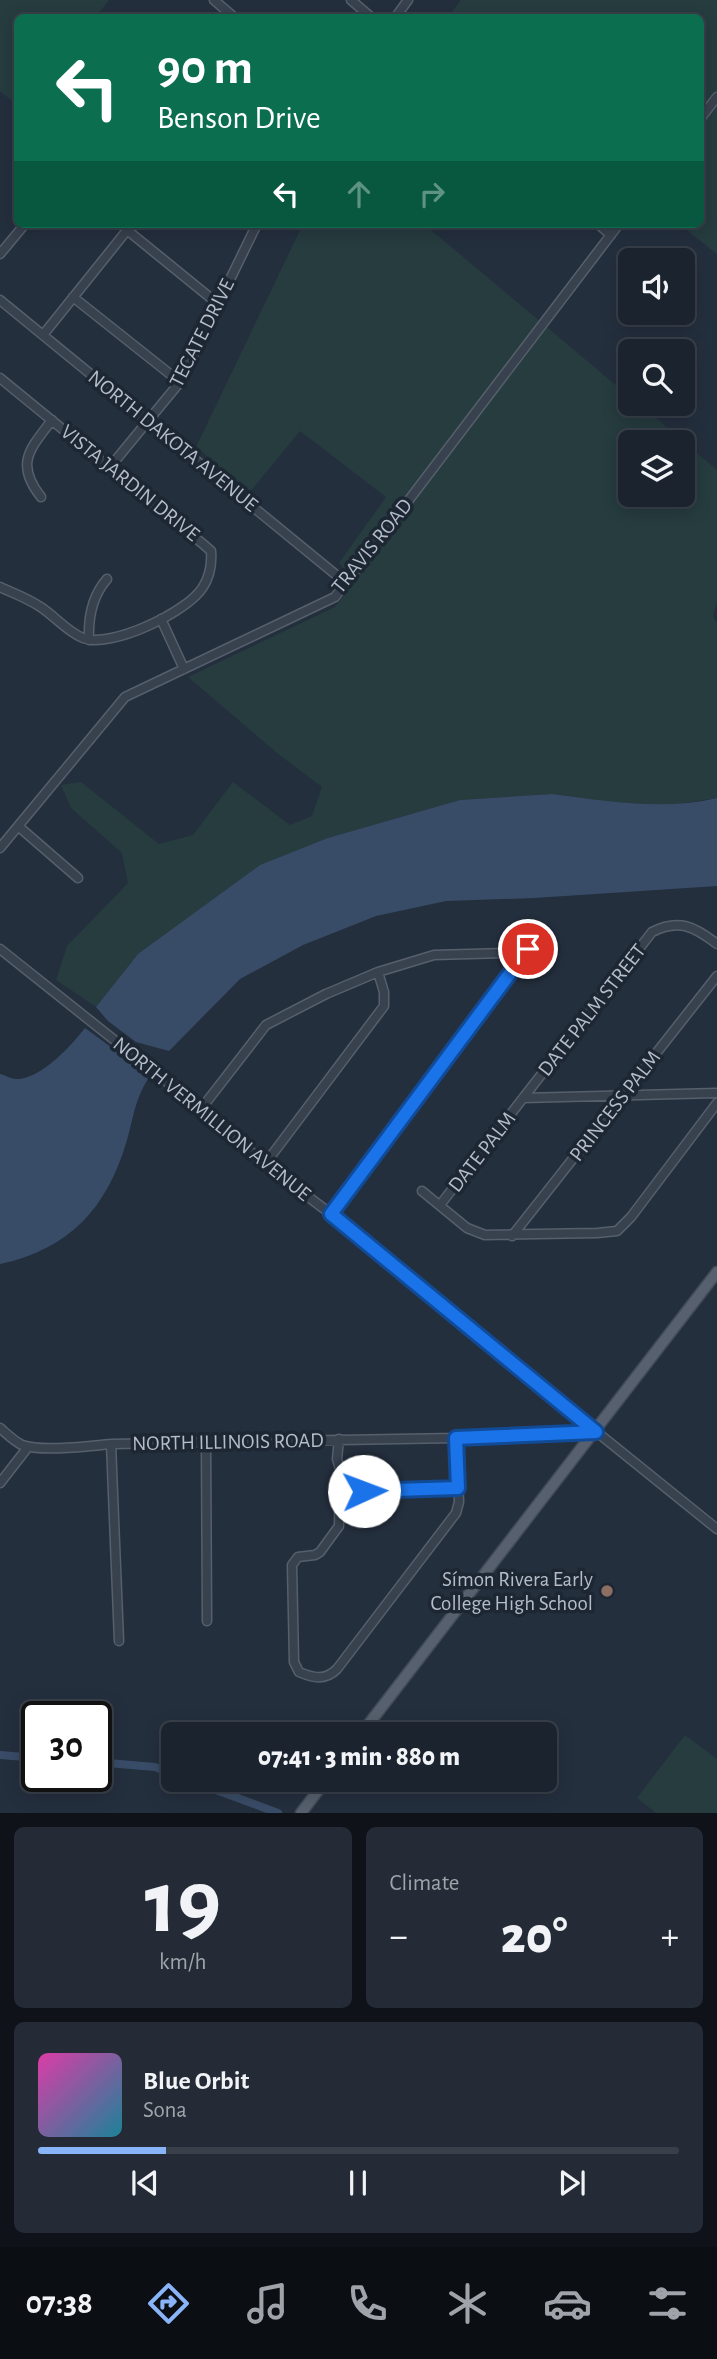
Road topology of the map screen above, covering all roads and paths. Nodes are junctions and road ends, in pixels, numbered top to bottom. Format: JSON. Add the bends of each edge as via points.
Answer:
{"nodes":[{"id":1,"x":214,"y":0,"type":"edge"},
{"id":2,"x":351,"y":0,"type":"edge"},
{"id":3,"x":230,"y":14,"type":"edge"},
{"id":4,"x":367,"y":14,"type":"edge"},
{"id":5,"x":717,"y":97,"type":"edge"},
{"id":6,"x":704,"y":114,"type":"edge"},
{"id":7,"x":22,"y":228,"type":"edge"},
{"id":8,"x":129,"y":228,"type":"edge"},
{"id":9,"x":131,"y":228,"type":"edge"},
{"id":10,"x":255,"y":228,"type":"edge"},
{"id":11,"x":603,"y":228,"type":"edge"},
{"id":12,"x":617,"y":228,"type":"edge"},
{"id":13,"x":611,"y":235,"type":"junction"},
{"id":14,"x":0,"y":254,"type":"edge"},
{"id":15,"x":73,"y":297,"type":"junction"},
{"id":16,"x":0,"y":300,"type":"edge"},
{"id":17,"x":218,"y":304,"type":"junction"},
{"id":18,"x":43,"y":335,"type":"junction"},
{"id":19,"x":0,"y":377,"type":"edge"},
{"id":20,"x":180,"y":382,"type":"junction"},
{"id":21,"x":52,"y":420,"type":"junction"},
{"id":22,"x":149,"y":422,"type":"junction"},
{"id":23,"x":110,"y":467,"type":"junction"},
{"id":24,"x":41,"y":497,"type":"dead end"},
{"id":25,"x":107,"y":579,"type":"dead end"},
{"id":26,"x":346,"y":583,"type":"junction"},
{"id":27,"x":0,"y":587,"type":"edge"},
{"id":28,"x":161,"y":619,"type":"junction"},
{"id":29,"x":89,"y":640,"type":"junction"},
{"id":30,"x":184,"y":669,"type":"junction"},
{"id":31,"x":18,"y":826,"type":"junction"},
{"id":32,"x":0,"y":848,"type":"edge"},
{"id":33,"x":78,"y":878,"type":"dead end"},
{"id":34,"x":717,"y":944,"type":"edge"},
{"id":35,"x":0,"y":949,"type":"edge"},
{"id":36,"x":378,"y":972,"type":"junction"},
{"id":37,"x":717,"y":976,"type":"edge"},
{"id":38,"x":717,"y":1093,"type":"edge"},
{"id":39,"x":623,"y":1096,"type":"junction"},
{"id":40,"x":523,"y":1098,"type":"junction"},
{"id":41,"x":717,"y":1103,"type":"edge"},
{"id":42,"x":201,"y":1109,"type":"junction"},
{"id":43,"x":265,"y":1164,"type":"junction"},
{"id":44,"x":422,"y":1191,"type":"dead end"},
{"id":45,"x":440,"y":1205,"type":"junction"},
{"id":46,"x":331,"y":1214,"type":"junction"},
{"id":47,"x":512,"y":1236,"type":"junction"},
{"id":48,"x":717,"y":1272,"type":"edge"},
{"id":49,"x":0,"y":1428,"type":"edge"},
{"id":50,"x":596,"y":1432,"type":"junction"},
{"id":51,"x":456,"y":1438,"type":"junction"},
{"id":52,"x":339,"y":1439,"type":"junction"},
{"id":53,"x":206,"y":1443,"type":"junction"},
{"id":54,"x":111,"y":1444,"type":"junction"},
{"id":55,"x":28,"y":1447,"type":"junction"},
{"id":56,"x":0,"y":1483,"type":"edge"},
{"id":57,"x":458,"y":1488,"type":"junction"},
{"id":58,"x":340,"y":1492,"type":"junction"},
{"id":59,"x":717,"y":1529,"type":"edge"},
{"id":60,"x":207,"y":1621,"type":"dead end"},
{"id":61,"x":119,"y":1641,"type":"dead end"},
{"id":62,"x":370,"y":1722,"type":"edge"},
{"id":63,"x":317,"y":1792,"type":"edge"},
{"id":64,"x":301,"y":1813,"type":"edge"}],
"edges":[{"from":1,"to":3,"type":"street"},
{"from":2,"to":4,"type":"street"},
{"from":5,"to":6,"type":"street"},
{"from":7,"to":14,"type":"street"},
{"from":8,"to":15,"type":"street"},
{"from":9,"to":17,"type":"street"},
{"from":10,"to":17,"type":"street","name":"TECATE DRIVE"},
{"from":11,"to":13,"type":"street"},
{"from":12,"to":13,"type":"street","name":"TRAVIS ROAD"},
{"from":13,"to":26,"type":"street","name":"TRAVIS ROAD"},
{"from":15,"to":18,"type":"street"},
{"from":15,"to":20,"type":"street"},
{"from":16,"to":18,"type":"street","name":"NORTH DAKOTA AVENUE"},
{"from":17,"to":20,"type":"street","name":"TECATE DRIVE"},
{"from":18,"to":22,"type":"street","name":"NORTH DAKOTA AVENUE"},
{"from":19,"to":21,"type":"street","name":"VISTA JARDIN DRIVE"},
{"from":20,"to":22,"type":"street","name":"TECATE DRIVE"},
{"from":21,"to":23,"type":"street","name":"VISTA JARDIN DRIVE"},
{"from":21,"to":24,"type":"street","via":[[27,455],[27,467]]},
{"from":22,"to":23,"type":"street","name":"TECATE DRIVE"},
{"from":22,"to":26,"type":"street","name":"NORTH DAKOTA AVENUE"},
{"from":23,"to":28,"type":"street","name":"VISTA JARDIN DRIVE","via":[[211,551],[203,588]]},
{"from":25,"to":29,"type":"street","via":[[94,601]]},
{"from":26,"to":30,"type":"street","name":"TRAVIS ROAD","via":[[335,597]]},
{"from":27,"to":29,"type":"street","via":[[38,604]]},
{"from":28,"to":29,"type":"street","name":"VISTA JARDIN DRIVE","via":[[131,634]]},
{"from":28,"to":30,"type":"street"},
{"from":30,"to":31,"type":"street","name":"TRAVIS ROAD","via":[[118,703]]},
{"from":31,"to":32,"type":"street","name":"TRAVIS ROAD"},
{"from":31,"to":33,"type":"street"},
{"from":34,"to":40,"type":"street","name":"DATE PALM STREET","via":[[685,925],[663,926],[652,932]]},
{"from":35,"to":42,"type":"street","name":"NORTH VERMILLION AVENUE"},
{"from":36,"to":42,"type":"street","via":[[266,1025]]},
{"from":36,"to":43,"type":"street","via":[[384,1006],[376,1020]]},
{"from":36,"to":46,"type":"street","via":[[434,955],[528,949]]},
{"from":37,"to":39,"type":"street","name":"PRINCESS PALM"},
{"from":38,"to":39,"type":"street"},
{"from":39,"to":40,"type":"street"},
{"from":39,"to":47,"type":"street","name":"PRINCESS PALM"},
{"from":40,"to":45,"type":"street","name":"DATE PALM"},
{"from":41,"to":47,"type":"street","via":[[617,1231]]},
{"from":42,"to":43,"type":"street","name":"NORTH VERMILLION AVENUE"},
{"from":43,"to":46,"type":"street","name":"NORTH VERMILLION AVENUE"},
{"from":44,"to":45,"type":"street"},
{"from":45,"to":47,"type":"street","via":[[467,1228],[485,1235]]},
{"from":46,"to":50,"type":"street","name":"NORTH VERMILLION AVENUE"},
{"from":48,"to":50,"type":"main road"},
{"from":49,"to":55,"type":"street"},
{"from":50,"to":51,"type":"street","name":"NORTH ILLINOIS ROAD"},
{"from":50,"to":59,"type":"street","name":"NORTH VERMILLION AVENUE"},
{"from":50,"to":62,"type":"main road"},
{"from":51,"to":52,"type":"street","name":"NORTH ILLINOIS ROAD"},
{"from":51,"to":57,"type":"street"},
{"from":52,"to":53,"type":"street","name":"NORTH ILLINOIS ROAD"},
{"from":52,"to":58,"type":"street"},
{"from":53,"to":54,"type":"street","name":"NORTH ILLINOIS ROAD"},
{"from":53,"to":60,"type":"street"},
{"from":54,"to":55,"type":"street","name":"NORTH ILLINOIS ROAD"},
{"from":54,"to":61,"type":"street"},
{"from":55,"to":56,"type":"street"},
{"from":57,"to":58,"type":"street"},
{"from":57,"to":58,"type":"street","via":[[456,1513],[337,1669],[328,1676],[309,1676],[299,1672],[294,1662],[292,1565],[298,1557],[320,1552],[334,1536],[341,1520]]},
{"from":63,"to":64,"type":"main road"}]}
